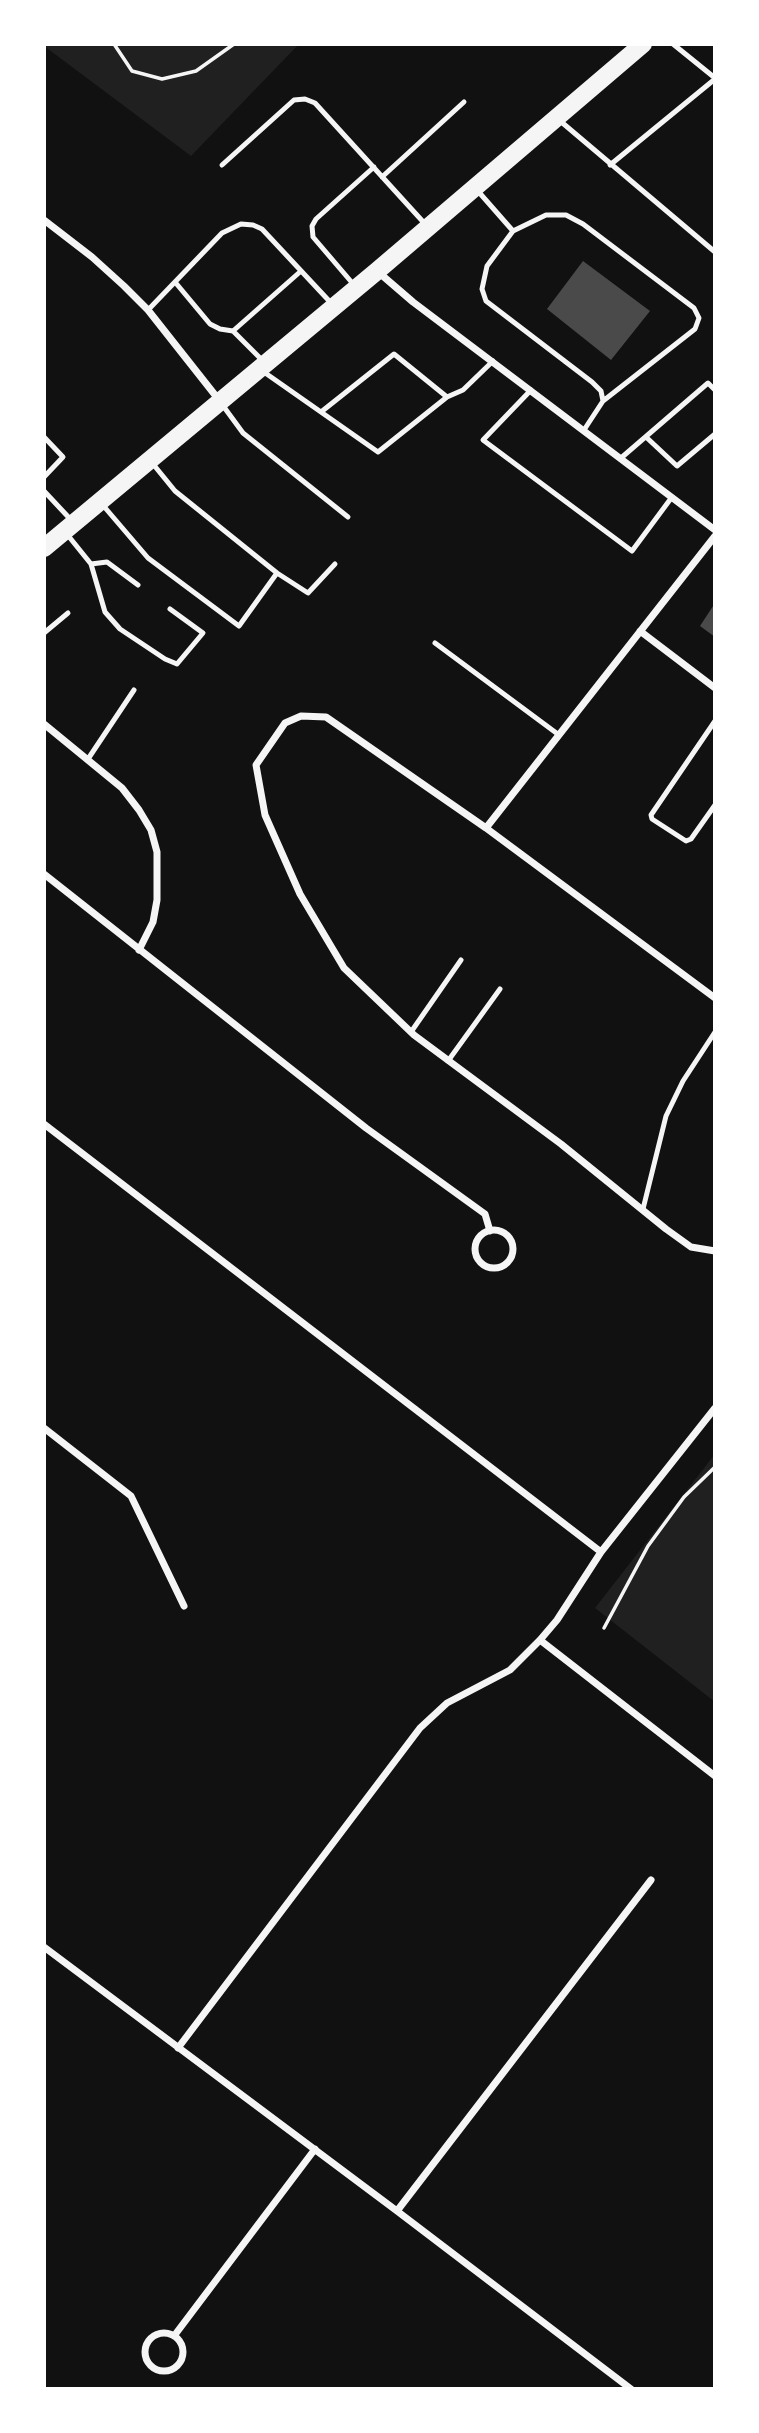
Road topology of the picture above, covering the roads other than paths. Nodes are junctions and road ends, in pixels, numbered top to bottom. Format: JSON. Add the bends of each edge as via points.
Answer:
{"nodes":[{"id":1,"x":642,"y":44,"type":"edge"},
{"id":2,"x":673,"y":44,"type":"edge"},
{"id":3,"x":715,"y":79,"type":"edge"},
{"id":4,"x":464,"y":102,"type":"dead end"},
{"id":5,"x":556,"y":118,"type":"junction"},
{"id":6,"x":222,"y":165,"type":"dead end"},
{"id":7,"x":610,"y":165,"type":"junction"},
{"id":8,"x":374,"y":167,"type":"junction"},
{"id":9,"x":382,"y":177,"type":"junction"},
{"id":10,"x":475,"y":187,"type":"junction"},
{"id":11,"x":44,"y":220,"type":"edge"},
{"id":12,"x":428,"y":227,"type":"junction"},
{"id":13,"x":513,"y":231,"type":"junction"},
{"id":14,"x":715,"y":252,"type":"edge"},
{"id":15,"x":301,"y":271,"type":"junction"},
{"id":16,"x":377,"y":271,"type":"junction"},
{"id":17,"x":175,"y":282,"type":"junction"},
{"id":18,"x":356,"y":288,"type":"junction"},
{"id":19,"x":334,"y":306,"type":"junction"},
{"id":20,"x":148,"y":310,"type":"junction"},
{"id":21,"x":233,"y":331,"type":"junction"},
{"id":22,"x":493,"y":361,"type":"junction"},
{"id":23,"x":262,"y":365,"type":"junction"},
{"id":24,"x":531,"y":390,"type":"junction"},
{"id":25,"x":715,"y":390,"type":"edge"},
{"id":26,"x":447,"y":397,"type":"junction"},
{"id":27,"x":220,"y":401,"type":"junction"},
{"id":28,"x":603,"y":401,"type":"junction"},
{"id":29,"x":321,"y":412,"type":"junction"},
{"id":30,"x":583,"y":430,"type":"junction"},
{"id":31,"x":715,"y":433,"type":"edge"},
{"id":32,"x":44,"y":437,"type":"edge"},
{"id":33,"x":646,"y":437,"type":"junction"},
{"id":34,"x":621,"y":458,"type":"junction"},
{"id":35,"x":149,"y":459,"type":"junction"},
{"id":36,"x":44,"y":477,"type":"edge"},
{"id":37,"x":44,"y":491,"type":"edge"},
{"id":38,"x":671,"y":497,"type":"junction"},
{"id":39,"x":99,"y":501,"type":"junction"},
{"id":40,"x":348,"y":517,"type":"dead end"},
{"id":41,"x":69,"y":526,"type":"junction"},
{"id":42,"x":715,"y":530,"type":"edge"},
{"id":43,"x":715,"y":536,"type":"edge"},
{"id":44,"x":44,"y":548,"type":"edge"},
{"id":45,"x":91,"y":564,"type":"junction"},
{"id":46,"x":335,"y":564,"type":"dead end"},
{"id":47,"x":277,"y":573,"type":"junction"},
{"id":48,"x":138,"y":585,"type":"dead end"},
{"id":49,"x":170,"y":609,"type":"dead end"},
{"id":50,"x":68,"y":613,"type":"dead end"},
{"id":51,"x":640,"y":631,"type":"junction"},
{"id":52,"x":44,"y":633,"type":"edge"},
{"id":53,"x":435,"y":643,"type":"dead end"},
{"id":54,"x":715,"y":688,"type":"edge"},
{"id":55,"x":134,"y":690,"type":"dead end"},
{"id":56,"x":715,"y":722,"type":"edge"},
{"id":57,"x":44,"y":724,"type":"edge"},
{"id":58,"x":559,"y":735,"type":"junction"},
{"id":59,"x":88,"y":759,"type":"junction"},
{"id":60,"x":715,"y":805,"type":"edge"},
{"id":61,"x":486,"y":828,"type":"junction"},
{"id":62,"x":44,"y":874,"type":"edge"},
{"id":63,"x":139,"y":950,"type":"junction"},
{"id":64,"x":461,"y":960,"type":"dead end"},
{"id":65,"x":500,"y":989,"type":"dead end"},
{"id":66,"x":715,"y":998,"type":"edge"},
{"id":67,"x":411,"y":1032,"type":"junction"},
{"id":68,"x":715,"y":1032,"type":"edge"},
{"id":69,"x":448,"y":1061,"type":"junction"},
{"id":70,"x":44,"y":1124,"type":"edge"},
{"id":71,"x":643,"y":1209,"type":"junction"},
{"id":72,"x":490,"y":1231,"type":"junction"},
{"id":73,"x":715,"y":1251,"type":"edge"},
{"id":74,"x":715,"y":1408,"type":"edge"},
{"id":75,"x":44,"y":1428,"type":"edge"},
{"id":76,"x":601,"y":1552,"type":"junction"},
{"id":77,"x":184,"y":1606,"type":"dead end"},
{"id":78,"x":540,"y":1640,"type":"junction"},
{"id":79,"x":715,"y":1776,"type":"edge"},
{"id":80,"x":651,"y":1880,"type":"dead end"},
{"id":81,"x":44,"y":1947,"type":"edge"},
{"id":82,"x":178,"y":2048,"type":"junction"},
{"id":83,"x":315,"y":2149,"type":"junction"},
{"id":84,"x":397,"y":2211,"type":"junction"},
{"id":85,"x":174,"y":2336,"type":"junction"},
{"id":86,"x":631,"y":2389,"type":"edge"}],
"edges":[{"from":1,"to":5,"type":"main road"},
{"from":2,"to":3,"type":"lane"},
{"from":3,"to":7,"type":"lane"},
{"from":4,"to":9,"type":"lane"},
{"from":5,"to":7,"type":"lane"},
{"from":5,"to":10,"type":"main road"},
{"from":6,"to":8,"type":"lane","via":[[294,100],[305,99],[315,103]]},
{"from":7,"to":14,"type":"lane"},
{"from":8,"to":9,"type":"lane"},
{"from":8,"to":18,"type":"lane","via":[[312,226],[313,237]]},
{"from":9,"to":12,"type":"lane"},
{"from":10,"to":12,"type":"main road"},
{"from":10,"to":13,"type":"lane"},
{"from":11,"to":20,"type":"street"},
{"from":12,"to":16,"type":"main road"},
{"from":13,"to":28,"type":"lane","via":[[487,266],[482,289],[486,301],[593,382]]},
{"from":13,"to":28,"type":"lane","via":[[546,215],[566,215],[694,308],[699,318],[695,328]]},
{"from":15,"to":17,"type":"lane","via":[[262,229],[241,224],[222,233]]},
{"from":15,"to":19,"type":"lane"},
{"from":15,"to":21,"type":"lane"},
{"from":16,"to":18,"type":"main road"},
{"from":16,"to":22,"type":"street"},
{"from":17,"to":20,"type":"lane"},
{"from":17,"to":21,"type":"lane","via":[[210,324]]},
{"from":18,"to":19,"type":"main road"},
{"from":19,"to":23,"type":"main road"},
{"from":20,"to":27,"type":"street"},
{"from":21,"to":23,"type":"lane"},
{"from":22,"to":24,"type":"street"},
{"from":22,"to":26,"type":"lane","via":[[463,390]]},
{"from":23,"to":27,"type":"main road"},
{"from":23,"to":29,"type":"lane"},
{"from":24,"to":30,"type":"street"},
{"from":24,"to":38,"type":"lane","via":[[483,440],[632,551]]},
{"from":25,"to":33,"type":"lane","via":[[708,383]]},
{"from":26,"to":29,"type":"lane","via":[[378,452]]},
{"from":26,"to":29,"type":"lane","via":[[394,354]]},
{"from":27,"to":35,"type":"main road"},
{"from":27,"to":40,"type":"lane","via":[[243,433]]},
{"from":28,"to":30,"type":"lane"},
{"from":30,"to":34,"type":"street"},
{"from":31,"to":33,"type":"lane","via":[[677,466]]},
{"from":32,"to":36,"type":"lane","via":[[63,457]]},
{"from":33,"to":34,"type":"lane"},
{"from":34,"to":38,"type":"street"},
{"from":35,"to":39,"type":"main road"},
{"from":35,"to":47,"type":"lane","via":[[175,491]]},
{"from":37,"to":41,"type":"lane"},
{"from":38,"to":42,"type":"street"},
{"from":39,"to":41,"type":"main road"},
{"from":39,"to":47,"type":"lane","via":[[148,558],[239,626]]},
{"from":41,"to":44,"type":"main road"},
{"from":41,"to":45,"type":"lane"},
{"from":43,"to":51,"type":"street"},
{"from":45,"to":48,"type":"lane","via":[[107,562]]},
{"from":45,"to":49,"type":"lane","via":[[105,612],[120,629],[177,664],[203,633]]},
{"from":46,"to":47,"type":"lane","via":[[308,593]]},
{"from":50,"to":52,"type":"lane"},
{"from":51,"to":54,"type":"street"},
{"from":51,"to":58,"type":"street"},
{"from":53,"to":58,"type":"lane"},
{"from":55,"to":59,"type":"lane"},
{"from":56,"to":60,"type":"lane","via":[[651,815],[686,841]]},
{"from":57,"to":59,"type":"street"},
{"from":58,"to":61,"type":"street"},
{"from":59,"to":63,"type":"street","via":[[122,788],[139,810],[157,852],[158,900]]},
{"from":61,"to":66,"type":"street"},
{"from":61,"to":67,"type":"street","via":[[326,717],[301,716],[285,723],[256,765],[265,815],[300,894],[344,968]]},
{"from":62,"to":63,"type":"street"},
{"from":63,"to":72,"type":"street","via":[[366,1128],[485,1214]]},
{"from":64,"to":67,"type":"lane"},
{"from":65,"to":69,"type":"lane"},
{"from":67,"to":69,"type":"street"},
{"from":68,"to":71,"type":"lane","via":[[666,1116]]},
{"from":69,"to":71,"type":"street"},
{"from":70,"to":76,"type":"street"},
{"from":71,"to":73,"type":"street","via":[[691,1247]]},
{"from":72,"to":72,"type":"street","via":[[478,1239],[475,1253],[483,1265],[498,1268],[510,1260],[513,1246],[505,1234]]},
{"from":74,"to":76,"type":"street"},
{"from":75,"to":77,"type":"street","via":[[131,1496]]},
{"from":76,"to":78,"type":"street"},
{"from":78,"to":79,"type":"street"},
{"from":78,"to":82,"type":"street","via":[[510,1671],[447,1703],[420,1728]]},
{"from":80,"to":84,"type":"street"},
{"from":81,"to":82,"type":"street"},
{"from":82,"to":83,"type":"street"},
{"from":83,"to":84,"type":"street"},
{"from":83,"to":85,"type":"street"},
{"from":84,"to":86,"type":"street"},
{"from":85,"to":85,"type":"street","via":[[159,2333],[148,2342],[145,2356],[154,2368],[168,2370],[180,2362],[182,2348]]}]}
